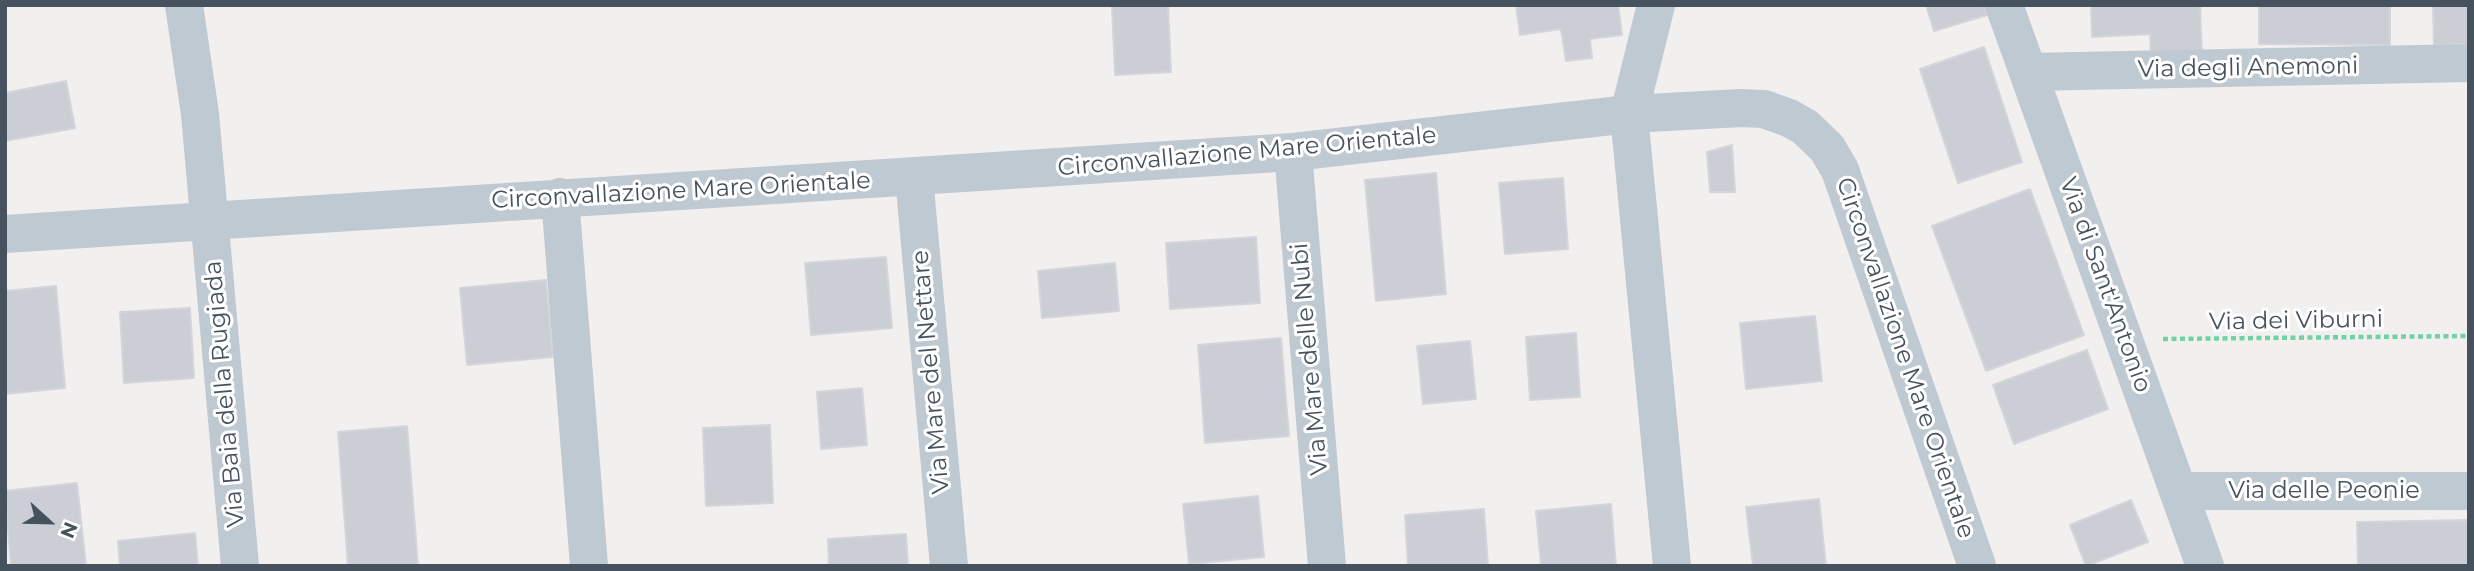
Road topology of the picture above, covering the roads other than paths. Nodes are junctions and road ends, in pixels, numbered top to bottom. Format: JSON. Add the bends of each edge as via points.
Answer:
{"nodes":[{"id":1,"x":184,"y":5,"type":"edge"},
{"id":2,"x":1656,"y":5,"type":"edge"},
{"id":3,"x":2004,"y":5,"type":"edge"},
{"id":4,"x":2469,"y":63,"type":"edge"},
{"id":5,"x":2028,"y":72,"type":"junction"},
{"id":6,"x":1629,"y":114,"type":"junction"},
{"id":7,"x":1293,"y":152,"type":"junction"},
{"id":8,"x":914,"y":177,"type":"junction"},
{"id":9,"x":560,"y":197,"type":"junction"},
{"id":10,"x":210,"y":222,"type":"junction"},
{"id":11,"x":5,"y":234,"type":"edge"},
{"id":12,"x":2178,"y":491,"type":"junction"},
{"id":13,"x":2469,"y":491,"type":"edge"},
{"id":14,"x":240,"y":566,"type":"edge"},
{"id":15,"x":589,"y":566,"type":"edge"},
{"id":16,"x":949,"y":566,"type":"edge"},
{"id":17,"x":1327,"y":566,"type":"edge"},
{"id":18,"x":1672,"y":566,"type":"edge"},
{"id":19,"x":1977,"y":566,"type":"edge"},
{"id":20,"x":2205,"y":566,"type":"edge"}],
"edges":[{"from":1,"to":10,"type":"street"},
{"from":2,"to":6,"type":"street"},
{"from":3,"to":5,"type":"street","name":"Via di Sant'Antonio"},
{"from":4,"to":5,"type":"street","name":"Via degli Anemoni"},
{"from":5,"to":12,"type":"street","name":"Via di Sant'Antonio"},
{"from":6,"to":7,"type":"street","name":"Circonvallazione Mare Orientale"},
{"from":6,"to":18,"type":"street"},
{"from":6,"to":19,"type":"street","name":"Circonvallazione Mare Orientale","via":[[1765,109],[1805,127],[1835,158]]},
{"from":7,"to":8,"type":"street","name":"Circonvallazione Mare Orientale"},
{"from":7,"to":17,"type":"street","name":"Via Mare delle Nubi"},
{"from":8,"to":9,"type":"street","name":"Circonvallazione Mare Orientale"},
{"from":8,"to":16,"type":"street","name":"Via Mare del Nettare"},
{"from":9,"to":10,"type":"street","name":"Circonvallazione Mare Orientale"},
{"from":9,"to":15,"type":"street"},
{"from":10,"to":11,"type":"street","name":"Circonvallazione Mare Orientale"},
{"from":10,"to":14,"type":"street","name":"Via Baia della Rugiada"},
{"from":12,"to":13,"type":"street","name":"Via delle Peonie"},
{"from":12,"to":20,"type":"street","name":"Via di Sant'Antonio"}]}
